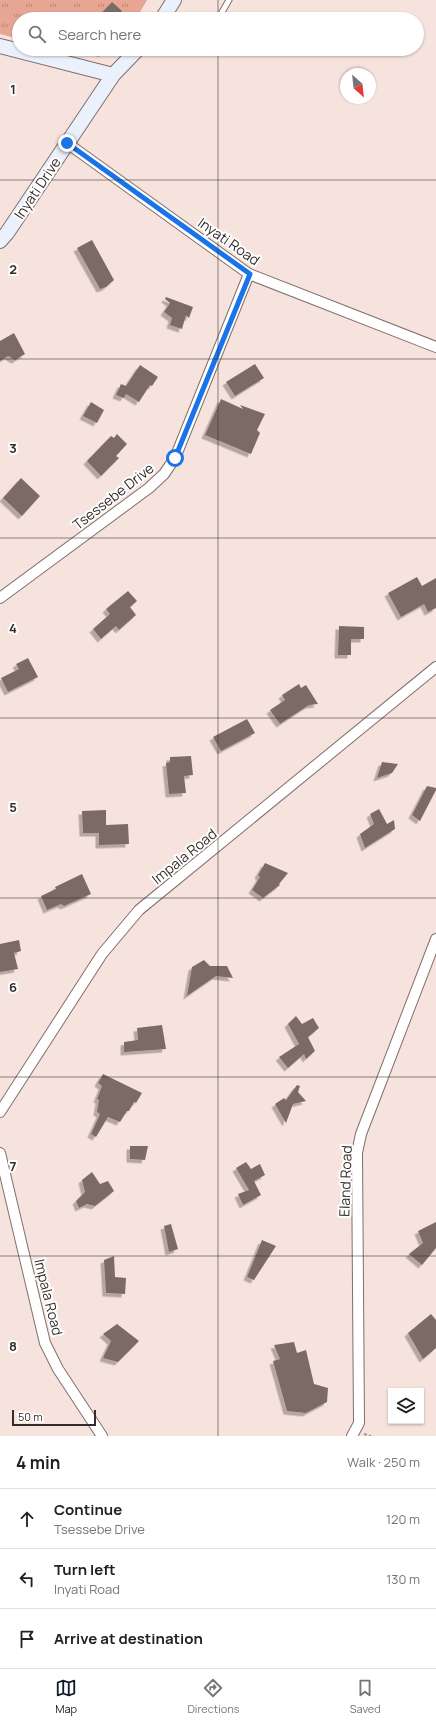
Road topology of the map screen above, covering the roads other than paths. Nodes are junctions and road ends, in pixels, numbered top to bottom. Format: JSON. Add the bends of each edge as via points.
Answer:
{"nodes":[{"id":1,"x":174,"y":0,"type":"edge"},
{"id":2,"x":229,"y":0,"type":"edge"},
{"id":3,"x":166,"y":12,"type":"edge"},
{"id":4,"x":222,"y":12,"type":"edge"},
{"id":5,"x":0,"y":46,"type":"edge"},
{"id":6,"x":12,"y":49,"type":"edge"},
{"id":7,"x":39,"y":56,"type":"edge"},
{"id":8,"x":131,"y":56,"type":"edge"},
{"id":9,"x":112,"y":75,"type":"junction"},
{"id":10,"x":67,"y":143,"type":"junction"},
{"id":11,"x":0,"y":241,"type":"edge"},
{"id":12,"x":250,"y":274,"type":"junction"},
{"id":13,"x":436,"y":347,"type":"edge"},
{"id":14,"x":0,"y":598,"type":"edge"},
{"id":15,"x":436,"y":667,"type":"edge"},
{"id":16,"x":436,"y":938,"type":"edge"},
{"id":17,"x":0,"y":1112,"type":"edge"},
{"id":18,"x":0,"y":1153,"type":"edge"},
{"id":19,"x":102,"y":1436,"type":"edge"},
{"id":20,"x":352,"y":1436,"type":"edge"}],
"edges":[{"from":1,"to":3,"type":"street"},
{"from":2,"to":4,"type":"lane"},
{"from":5,"to":6,"type":"street"},
{"from":7,"to":9,"type":"street"},
{"from":8,"to":9,"type":"street","name":"Inyati Drive"},
{"from":9,"to":10,"type":"street","name":"Inyati Drive"},
{"from":10,"to":11,"type":"street","name":"Inyati Drive"},
{"from":10,"to":12,"type":"street","name":"Inyati Road"},
{"from":12,"to":13,"type":"street","name":"Inyati Road"},
{"from":12,"to":14,"type":"street","name":"Tsessebe Drive","via":[[175,458],[164,474],[149,488]]},
{"from":15,"to":17,"type":"street","name":"Impala Road","via":[[140,910],[102,954]]},
{"from":16,"to":20,"type":"street","name":"Eland Road","via":[[361,1134],[357,1153],[359,1423]]},
{"from":18,"to":19,"type":"street","name":"Impala Road","via":[[45,1342],[58,1369]]}]}
